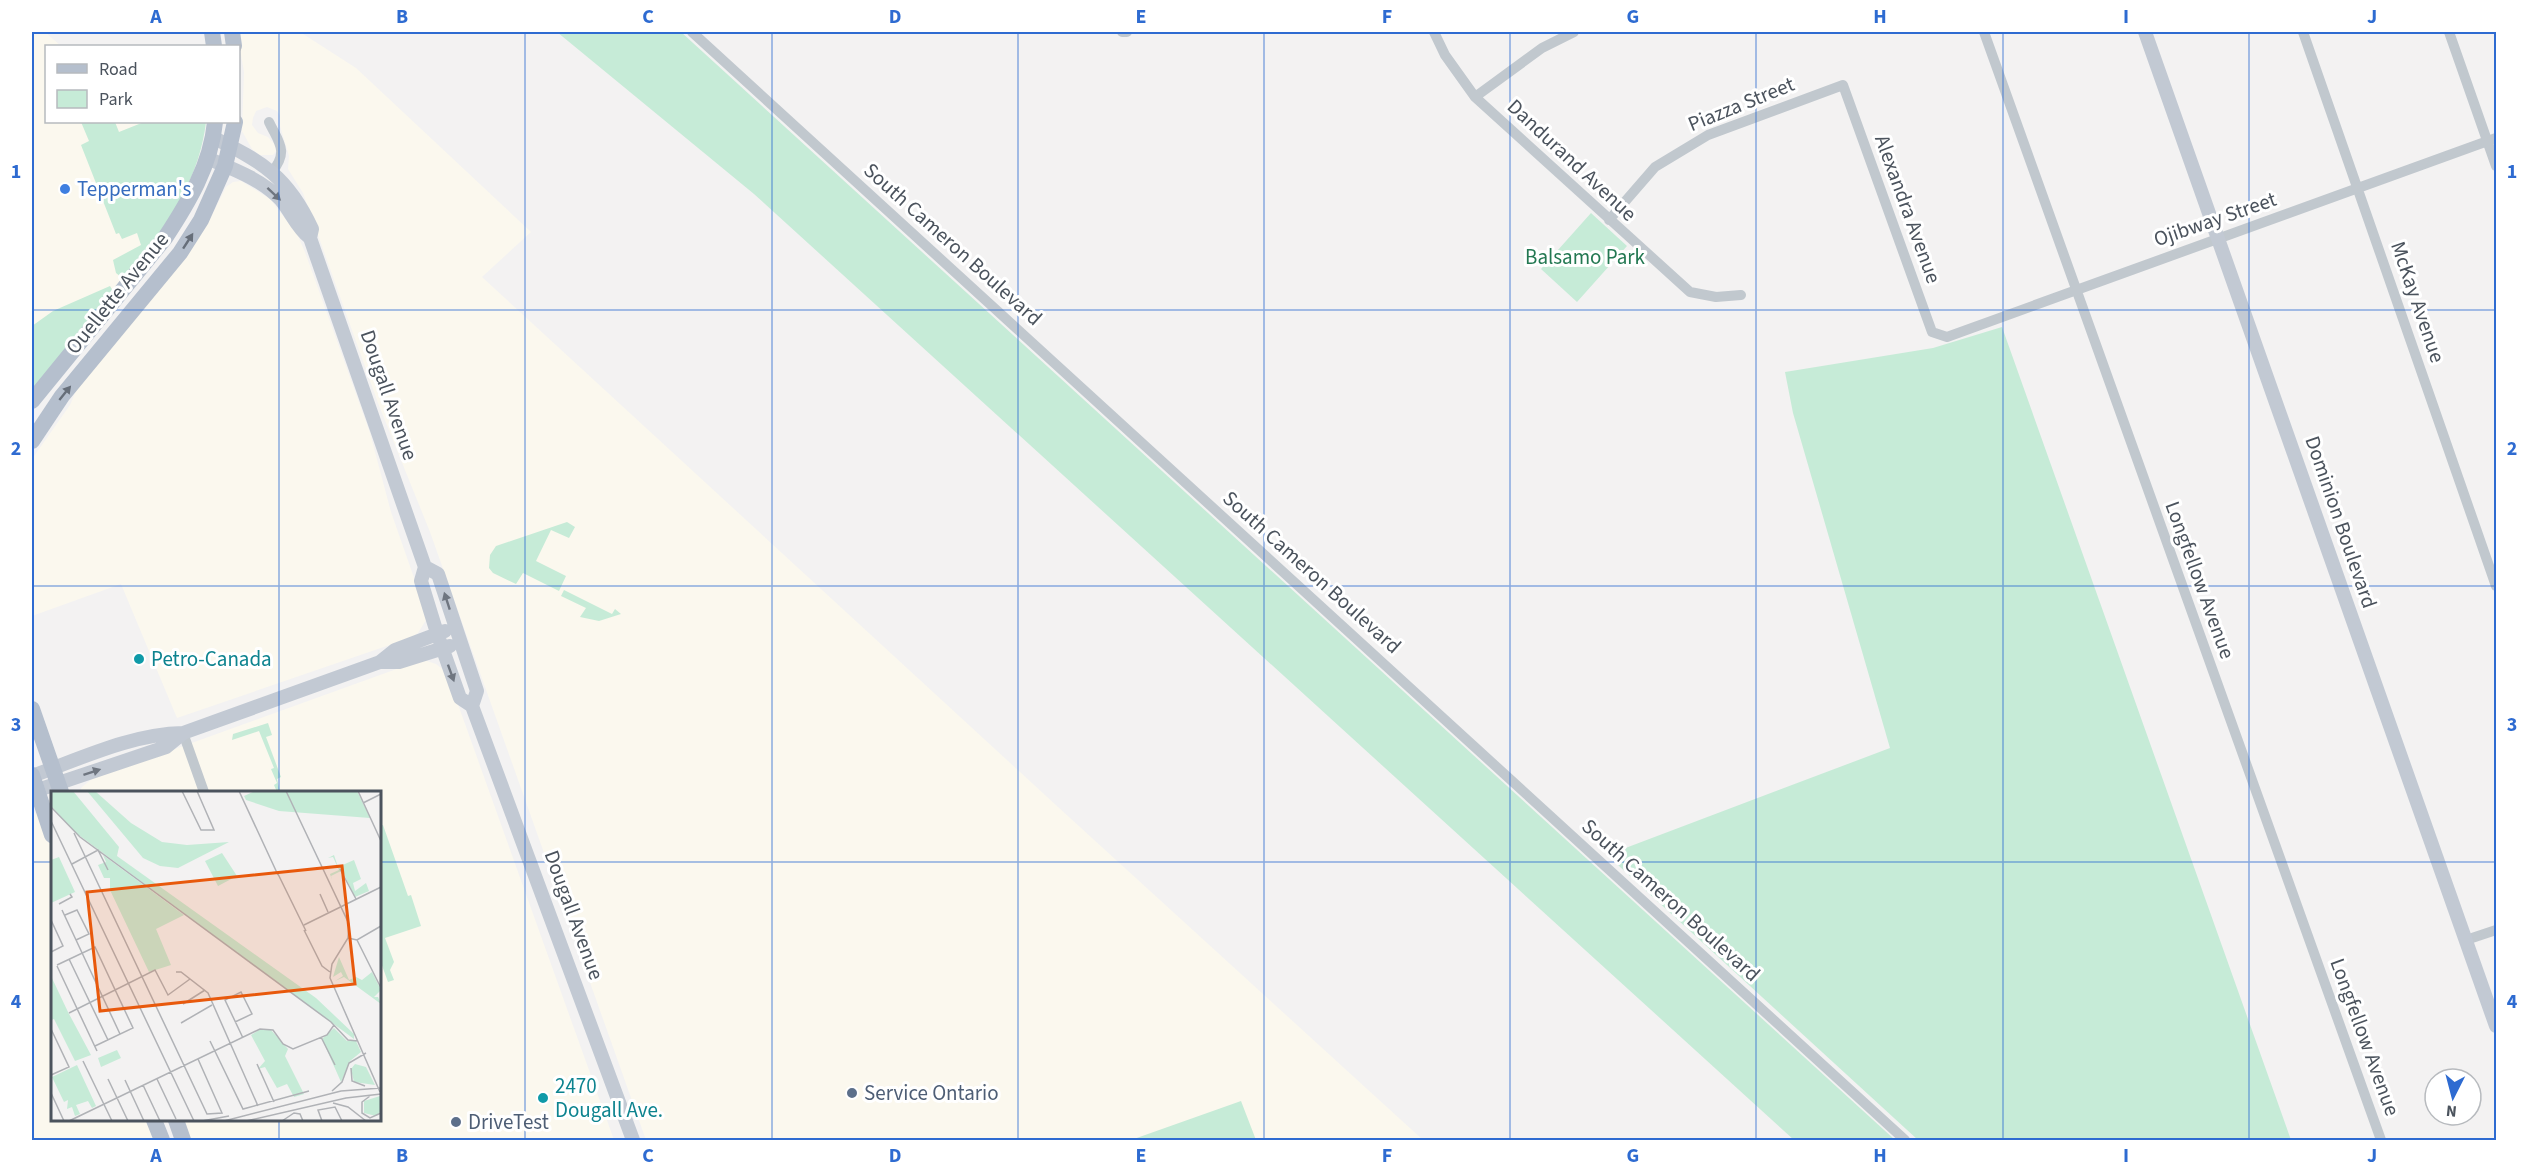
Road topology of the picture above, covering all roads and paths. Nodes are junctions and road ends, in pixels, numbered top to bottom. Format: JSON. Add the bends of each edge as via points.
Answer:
{"nodes":[{"id":1,"x":692,"y":32,"type":"edge"},
{"id":2,"x":1434,"y":32,"type":"edge"},
{"id":3,"x":1574,"y":32,"type":"edge"},
{"id":4,"x":1984,"y":32,"type":"edge"},
{"id":5,"x":2145,"y":32,"type":"edge"},
{"id":6,"x":2303,"y":32,"type":"edge"},
{"id":7,"x":2449,"y":32,"type":"edge"},
{"id":8,"x":1843,"y":85,"type":"joint"},
{"id":9,"x":1475,"y":97,"type":"junction"},
{"id":10,"x":268,"y":122,"type":"dead end"},
{"id":11,"x":235,"y":123,"type":"edge"},
{"id":12,"x":214,"y":129,"type":"edge"},
{"id":13,"x":2492,"y":140,"type":"edge"},
{"id":14,"x":230,"y":146,"type":"junction"},
{"id":15,"x":207,"y":158,"type":"junction"},
{"id":16,"x":225,"y":166,"type":"junction"},
{"id":17,"x":2496,"y":166,"type":"edge"},
{"id":18,"x":272,"y":172,"type":"junction"},
{"id":19,"x":2358,"y":189,"type":"junction"},
{"id":20,"x":1609,"y":220,"type":"junction"},
{"id":21,"x":310,"y":238,"type":"junction"},
{"id":22,"x":2218,"y":238,"type":"junction"},
{"id":23,"x":2075,"y":289,"type":"junction"},
{"id":24,"x":1741,"y":295,"type":"dead end"},
{"id":25,"x":1947,"y":337,"type":"joint"},
{"id":26,"x":32,"y":401,"type":"edge"},
{"id":27,"x":32,"y":441,"type":"edge"},
{"id":28,"x":425,"y":567,"type":"junction"},
{"id":29,"x":2496,"y":586,"type":"edge"},
{"id":30,"x":455,"y":627,"type":"junction"},
{"id":31,"x":437,"y":633,"type":"junction"},
{"id":32,"x":461,"y":642,"type":"junction"},
{"id":33,"x":442,"y":648,"type":"junction"},
{"id":34,"x":380,"y":662,"type":"junction"},
{"id":35,"x":472,"y":706,"type":"junction"},
{"id":36,"x":32,"y":709,"type":"edge"},
{"id":37,"x":183,"y":733,"type":"junction"},
{"id":38,"x":58,"y":781,"type":"edge"},
{"id":39,"x":33,"y":782,"type":"edge"},
{"id":40,"x":204,"y":791,"type":"edge"},
{"id":41,"x":51,"y":832,"type":"edge"},
{"id":42,"x":2496,"y":930,"type":"edge"},
{"id":43,"x":2466,"y":940,"type":"junction"},
{"id":44,"x":2496,"y":1026,"type":"edge"},
{"id":45,"x":155,"y":1121,"type":"edge"},
{"id":46,"x":177,"y":1121,"type":"edge"},
{"id":47,"x":162,"y":1140,"type":"edge"},
{"id":48,"x":183,"y":1140,"type":"edge"},
{"id":49,"x":633,"y":1140,"type":"edge"},
{"id":50,"x":1905,"y":1140,"type":"edge"},
{"id":51,"x":2382,"y":1140,"type":"edge"}],
"edges":[{"from":1,"to":50,"type":"street","name":"South Cameron Boulevard"},
{"from":2,"to":9,"type":"street","name":"Dandurand Avenue"},
{"from":3,"to":9,"type":"street","via":[[1542,48]]},
{"from":4,"to":23,"type":"street","name":"Longfellow Avenue"},
{"from":5,"to":22,"type":"street","name":"Dominion Boulevard"},
{"from":6,"to":19,"type":"street","name":"McKay Avenue"},
{"from":7,"to":13,"type":"street"},
{"from":8,"to":20,"type":"street","name":"Piazza Street","via":[[1708,135],[1655,167]]},
{"from":8,"to":25,"type":"street","name":"Alexandra Avenue","via":[[1932,332]]},
{"from":9,"to":20,"type":"street","name":"Dandurand Avenue"},
{"from":10,"to":18,"type":"street","via":[[282,149],[280,162]]},
{"from":11,"to":14,"type":"main road"},
{"from":12,"to":14,"type":"street","name":"Dougall Avenue"},
{"from":12,"to":15,"type":"main road","name":"Dougall Avenue"},
{"from":13,"to":17,"type":"street"},
{"from":13,"to":19,"type":"street","name":"Ojibway Street"},
{"from":14,"to":16,"type":"main road"},
{"from":14,"to":18,"type":"street","name":"Dougall Avenue"},
{"from":15,"to":16,"type":"street","name":"Dougall Avenue"},
{"from":15,"to":26,"type":"main road","name":"Ouellette Avenue","via":[[197,184],[165,238]]},
{"from":16,"to":21,"type":"street","name":"Dougall Avenue","one_way":true,"via":[[267,188]]},
{"from":27,"to":16,"type":"main road","name":"Ouellette Avenue","one_way":true,"via":[[62,396],[180,253],[201,220]]},
{"from":18,"to":21,"type":"street","name":"Dougall Avenue","via":[[303,210],[312,229]]},
{"from":19,"to":22,"type":"street","name":"Ojibway Street"},
{"from":19,"to":29,"type":"street","name":"McKay Avenue"},
{"from":20,"to":24,"type":"street","name":"Dandurand Avenue","via":[[1690,292],[1716,297]]},
{"from":21,"to":28,"type":"street","name":"Dougall Avenue"},
{"from":22,"to":23,"type":"street","name":"Ojibway Street"},
{"from":22,"to":43,"type":"street","name":"Dominion Boulevard"},
{"from":23,"to":25,"type":"street","name":"Ojibway Street"},
{"from":23,"to":51,"type":"street","name":"Longfellow Avenue"},
{"from":30,"to":28,"type":"street","name":"Dougall Avenue","one_way":true,"via":[[438,574]]},
{"from":28,"to":31,"type":"street","name":"Dougall Avenue","via":[[421,581]]},
{"from":30,"to":31,"type":"street"},
{"from":30,"to":32,"type":"street","name":"Dougall Avenue"},
{"from":31,"to":33,"type":"street","name":"Dougall Avenue"},
{"from":31,"to":34,"type":"street","via":[[395,650]]},
{"from":32,"to":33,"type":"street"},
{"from":32,"to":35,"type":"street","name":"Dougall Avenue","via":[[477,692]]},
{"from":33,"to":34,"type":"street","via":[[399,662]]},
{"from":33,"to":35,"type":"street","name":"Dougall Avenue","one_way":true,"via":[[460,698]]},
{"from":34,"to":37,"type":"street"},
{"from":35,"to":49,"type":"street","name":"Dougall Avenue"},
{"from":36,"to":38,"type":"main road"},
{"from":37,"to":38,"type":"street","via":[[161,734]]},
{"from":37,"to":40,"type":"street"},
{"from":38,"to":39,"type":"street"},
{"from":39,"to":41,"type":"main road"},
{"from":42,"to":43,"type":"street"},
{"from":43,"to":44,"type":"street","name":"Dominion Boulevard"},
{"from":45,"to":47,"type":"main road"},
{"from":46,"to":48,"type":"main road"}]}
